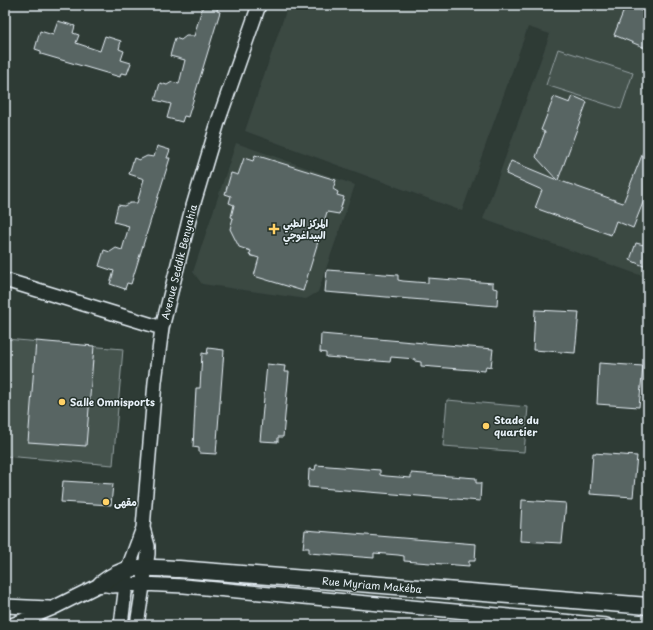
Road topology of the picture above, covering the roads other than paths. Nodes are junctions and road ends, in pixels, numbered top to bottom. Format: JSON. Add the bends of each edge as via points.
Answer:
{"nodes":[{"id":1,"x":259,"y":5,"type":"edge"},
{"id":2,"x":5,"y":280,"type":"edge"},
{"id":3,"x":162,"y":328,"type":"junction"},
{"id":4,"x":143,"y":528,"type":"junction"},
{"id":5,"x":128,"y":568,"type":"junction"},
{"id":6,"x":145,"y":568,"type":"junction"},
{"id":7,"x":101,"y":584,"type":"junction"},
{"id":8,"x":142,"y":584,"type":"junction"},
{"id":9,"x":126,"y":585,"type":"junction"},
{"id":10,"x":420,"y":589,"type":"junction"},
{"id":11,"x":571,"y":600,"type":"junction"},
{"id":12,"x":5,"y":606,"type":"edge"},
{"id":13,"x":648,"y":606,"type":"edge"},
{"id":14,"x":416,"y":607,"type":"junction"},
{"id":15,"x":53,"y":608,"type":"junction"},
{"id":16,"x":570,"y":622,"type":"junction"},
{"id":17,"x":12,"y":625,"type":"edge"},
{"id":18,"x":121,"y":625,"type":"edge"},
{"id":19,"x":137,"y":625,"type":"edge"},
{"id":20,"x":606,"y":625,"type":"edge"}],
"edges":[{"from":1,"to":3,"type":"street","name":"Avenue Seddik Benyahia","via":[[219,119]]},
{"from":2,"to":3,"type":"street"},
{"from":3,"to":4,"type":"street","name":"Avenue Seddik Benyahia"},
{"from":4,"to":5,"type":"street"},
{"from":4,"to":6,"type":"street","via":[[148,546]]},
{"from":5,"to":6,"type":"main road","name":"Rue Myriam Makéba"},
{"from":5,"to":7,"type":"main road","name":"Rue Myriam Makéba"},
{"from":5,"to":9,"type":"street"},
{"from":6,"to":8,"type":"street"},
{"from":6,"to":10,"type":"main road","name":"Rue Myriam Makéba"},
{"from":7,"to":9,"type":"street"},
{"from":7,"to":15,"type":"street"},
{"from":8,"to":9,"type":"street"},
{"from":8,"to":14,"type":"street"},
{"from":8,"to":19,"type":"street"},
{"from":9,"to":18,"type":"street"},
{"from":10,"to":11,"type":"main road","name":"Rue Myriam Makéba"},
{"from":10,"to":14,"type":"street"},
{"from":11,"to":13,"type":"main road","name":"Rue Myriam Makéba"},
{"from":11,"to":16,"type":"street"},
{"from":12,"to":15,"type":"street"},
{"from":14,"to":16,"type":"street"},
{"from":15,"to":17,"type":"street"},
{"from":16,"to":20,"type":"street"}]}
